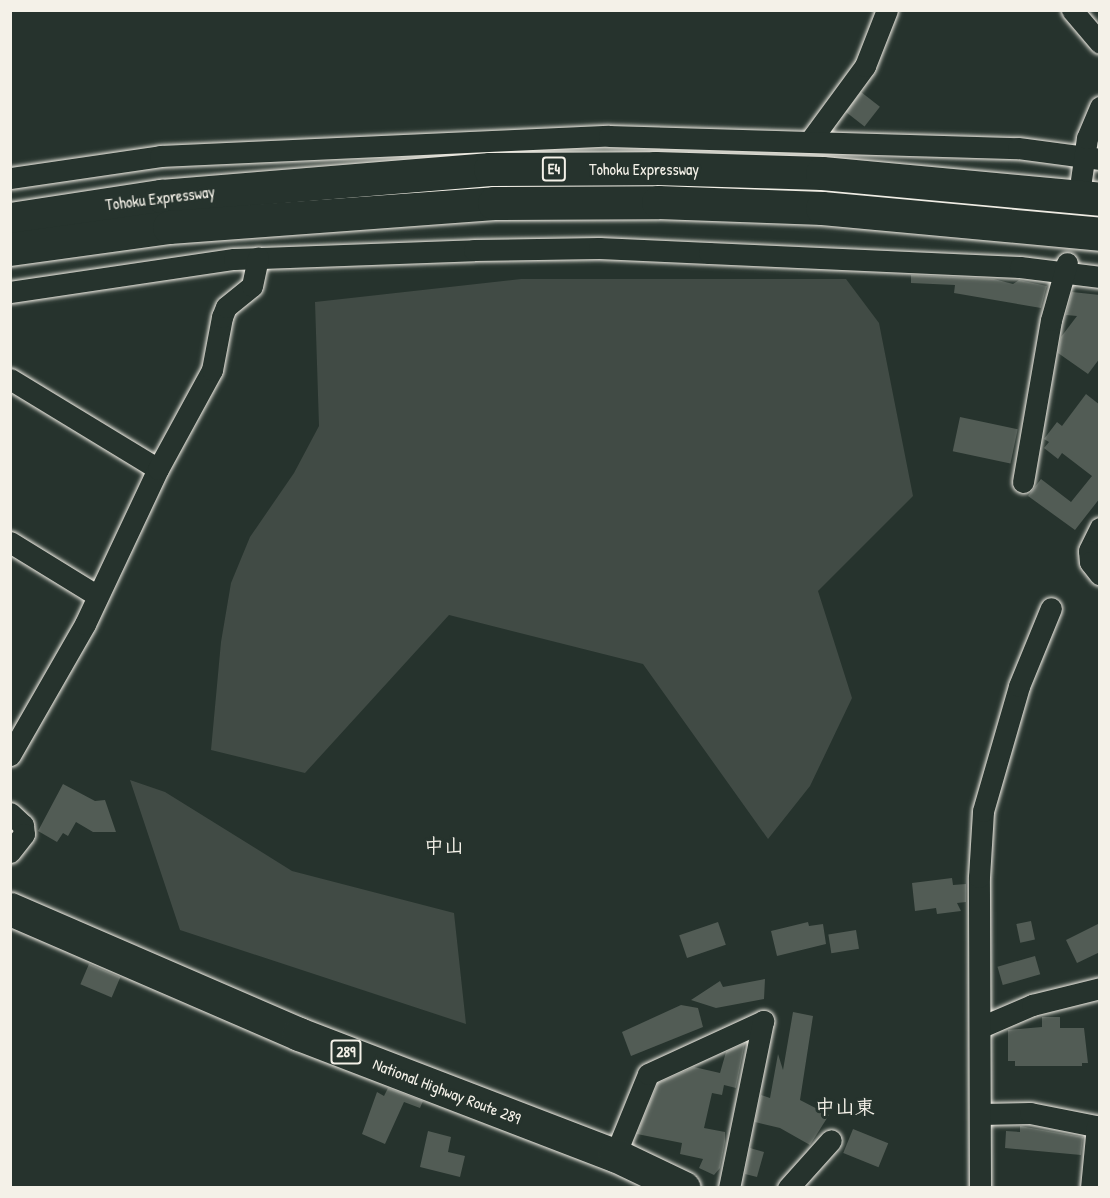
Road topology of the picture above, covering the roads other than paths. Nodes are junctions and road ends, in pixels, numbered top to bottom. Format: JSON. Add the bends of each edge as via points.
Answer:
{"nodes":[{"id":1,"x":887,"y":10,"type":"edge"},
{"id":2,"x":1072,"y":10,"type":"edge"},
{"id":3,"x":1100,"y":43,"type":"edge"},
{"id":4,"x":1100,"y":107,"type":"edge"},
{"id":5,"x":810,"y":141,"type":"junction"},
{"id":6,"x":1093,"y":158,"type":"edge"},
{"id":7,"x":10,"y":178,"type":"edge"},
{"id":8,"x":1090,"y":189,"type":"edge"},
{"id":9,"x":10,"y":219,"type":"edge"},
{"id":10,"x":1100,"y":234,"type":"edge"},
{"id":11,"x":10,"y":249,"type":"edge"},
{"id":12,"x":258,"y":258,"type":"junction"},
{"id":13,"x":1066,"y":268,"type":"junction"},
{"id":14,"x":1100,"y":277,"type":"edge"},
{"id":15,"x":10,"y":292,"type":"edge"},
{"id":16,"x":10,"y":380,"type":"edge"},
{"id":17,"x":158,"y":469,"type":"junction"},
{"id":18,"x":1023,"y":482,"type":"dead end"},
{"id":19,"x":1100,"y":528,"type":"edge"},
{"id":20,"x":10,"y":542,"type":"edge"},
{"id":21,"x":1100,"y":575,"type":"edge"},
{"id":22,"x":96,"y":595,"type":"junction"},
{"id":23,"x":1051,"y":608,"type":"dead end"},
{"id":24,"x":10,"y":755,"type":"edge"},
{"id":25,"x":10,"y":813,"type":"edge"},
{"id":26,"x":10,"y":852,"type":"edge"},
{"id":27,"x":10,"y":909,"type":"edge"},
{"id":28,"x":1100,"y":988,"type":"edge"},
{"id":29,"x":981,"y":1027,"type":"junction"},
{"id":30,"x":981,"y":1114,"type":"junction"},
{"id":31,"x":1098,"y":1127,"type":"edge"},
{"id":32,"x":831,"y":1140,"type":"dead end"},
{"id":33,"x":615,"y":1155,"type":"junction"},
{"id":34,"x":684,"y":1188,"type":"edge"},
{"id":35,"x":729,"y":1188,"type":"edge"},
{"id":36,"x":788,"y":1188,"type":"edge"},
{"id":37,"x":980,"y":1188,"type":"edge"},
{"id":38,"x":1091,"y":1188,"type":"edge"}],
"edges":[{"from":1,"to":5,"type":"street","via":[[865,66]]},
{"from":2,"to":3,"type":"street"},
{"from":4,"to":6,"type":"street","via":[[1087,138]]},
{"from":5,"to":6,"type":"street","via":[[1017,148]]},
{"from":5,"to":7,"type":"street","via":[[609,136],[160,156]]},
{"from":6,"to":8,"type":"street"},
{"from":8,"to":9,"type":"highway","name":"Tohoku Expressway","number":"E4","via":[[822,173],[490,169],[161,196]]},
{"from":10,"to":11,"type":"highway","name":"Tohoku Expressway","number":"E4","via":[[822,208],[658,201],[494,203],[169,227]]},
{"from":12,"to":13,"type":"street","via":[[599,248]]},
{"from":12,"to":15,"type":"street","via":[[164,267]]},
{"from":12,"to":17,"type":"street","via":[[252,286],[226,307],[212,370]]},
{"from":13,"to":14,"type":"street"},
{"from":13,"to":18,"type":"street","via":[[1051,320]]},
{"from":16,"to":17,"type":"street"},
{"from":17,"to":22,"type":"street"},
{"from":19,"to":21,"type":"street","via":[[1089,551],[1090,562]]},
{"from":20,"to":22,"type":"street"},
{"from":22,"to":24,"type":"street","via":[[85,624]]},
{"from":23,"to":29,"type":"street","via":[[1019,686],[983,811]]},
{"from":25,"to":26,"type":"street","via":[[23,825],[24,834]]},
{"from":27,"to":33,"type":"highway","name":"National Highway Route 289","number":"289","via":[[299,1034]]},
{"from":28,"to":29,"type":"street","via":[[1032,1005]]},
{"from":29,"to":30,"type":"street"},
{"from":30,"to":31,"type":"street","via":[[1030,1113]]},
{"from":30,"to":37,"type":"street"},
{"from":31,"to":38,"type":"street"},
{"from":32,"to":36,"type":"street"},
{"from":33,"to":34,"type":"highway","name":"National Highway Route 289","number":"289"},
{"from":33,"to":35,"type":"street","via":[[648,1074],[763,1021]]}]}
